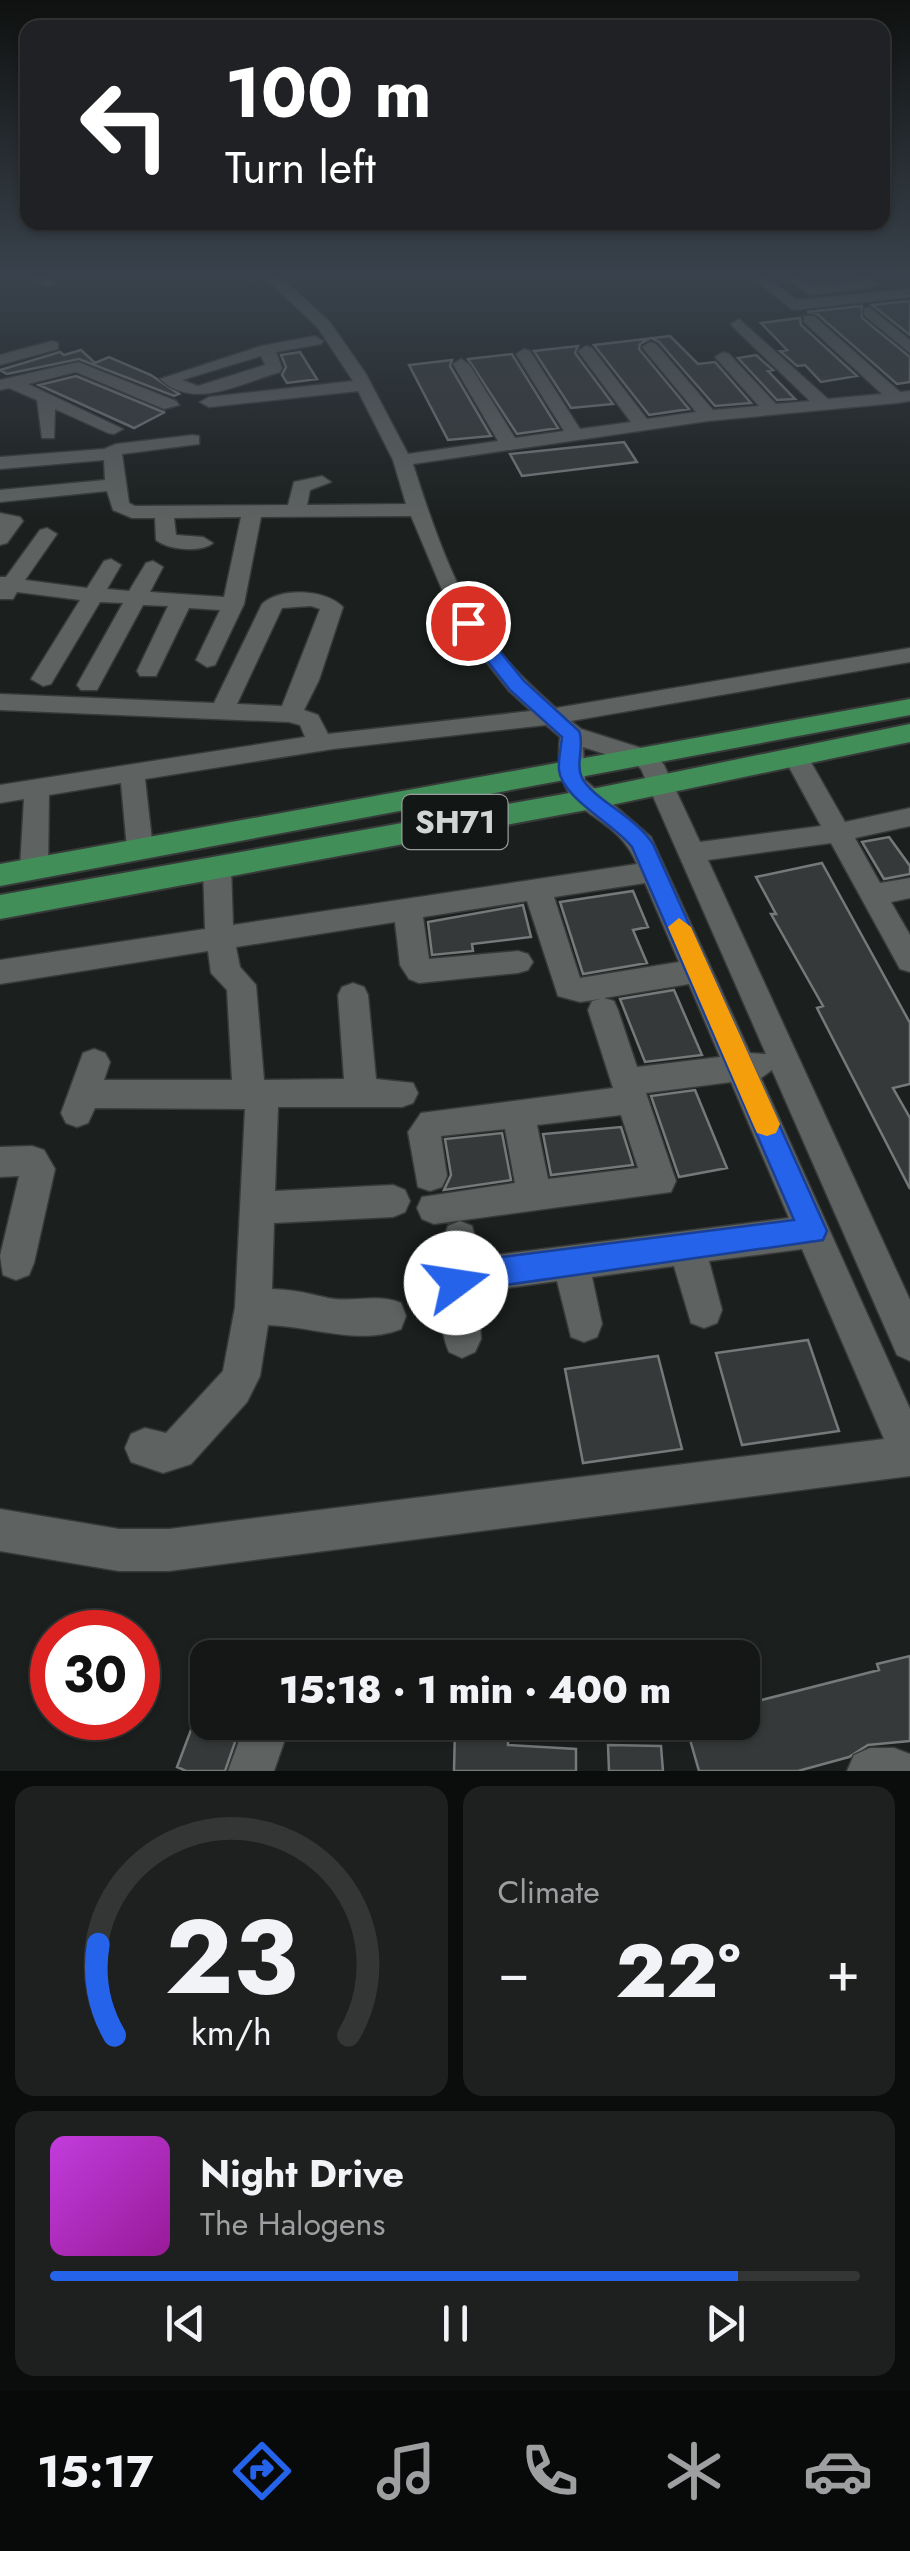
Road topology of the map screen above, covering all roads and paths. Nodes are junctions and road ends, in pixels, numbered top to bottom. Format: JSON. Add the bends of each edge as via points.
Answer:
{"nodes":[{"id":1,"x":723,"y":357,"type":"dead end"},
{"id":2,"x":238,"y":358,"type":"edge"},
{"id":3,"x":270,"y":358,"type":"edge"},
{"id":4,"x":346,"y":358,"type":"edge"},
{"id":5,"x":526,"y":358,"type":"edge"},
{"id":6,"x":592,"y":358,"type":"edge"},
{"id":7,"x":659,"y":358,"type":"edge"},
{"id":8,"x":774,"y":358,"type":"edge"},
{"id":9,"x":855,"y":358,"type":"edge"},
{"id":10,"x":461,"y":364,"type":"dead end"},
{"id":11,"x":274,"y":368,"type":"junction"},
{"id":12,"x":5,"y":384,"type":"edge"},
{"id":13,"x":364,"y":385,"type":"junction"},
{"id":14,"x":290,"y":393,"type":"junction"},
{"id":15,"x":904,"y":397,"type":"edge"},
{"id":16,"x":45,"y":398,"type":"junction"},
{"id":17,"x":210,"y":402,"type":"dead end"},
{"id":18,"x":170,"y":405,"type":"dead end"},
{"id":19,"x":824,"y":406,"type":"junction"},
{"id":20,"x":773,"y":411,"type":"junction"},
{"id":21,"x":708,"y":416,"type":"junction"},
{"id":22,"x":642,"y":426,"type":"junction"},
{"id":23,"x":114,"y":429,"type":"dead end"},
{"id":24,"x":48,"y":434,"type":"dead end"},
{"id":25,"x":576,"y":436,"type":"junction"},
{"id":26,"x":193,"y":440,"type":"dead end"},
{"id":27,"x":510,"y":445,"type":"junction"},
{"id":28,"x":113,"y":454,"type":"junction"},
{"id":29,"x":402,"y":460,"type":"junction"},
{"id":30,"x":0,"y":463,"type":"edge"},
{"id":31,"x":322,"y":482,"type":"dead end"},
{"id":32,"x":115,"y":485,"type":"junction"},
{"id":33,"x":0,"y":496,"type":"edge"},
{"id":34,"x":418,"y":510,"type":"junction"},
{"id":35,"x":164,"y":512,"type":"junction"},
{"id":36,"x":252,"y":512,"type":"junction"},
{"id":37,"x":296,"y":512,"type":"junction"},
{"id":38,"x":0,"y":519,"type":"edge"},
{"id":39,"x":47,"y":534,"type":"dead end"},
{"id":40,"x":0,"y":539,"type":"edge"},
{"id":41,"x":203,"y":542,"type":"dead end"},
{"id":42,"x":110,"y":565,"type":"dead end"},
{"id":43,"x":154,"y":566,"type":"dead end"},
{"id":44,"x":4,"y":590,"type":"edge"},
{"id":45,"x":94,"y":596,"type":"junction"},
{"id":46,"x":138,"y":598,"type":"junction"},
{"id":47,"x":181,"y":602,"type":"junction"},
{"id":48,"x":233,"y":604,"type":"junction"},
{"id":49,"x":910,"y":656,"type":"edge"},
{"id":50,"x":208,"y":660,"type":"dead end"},
{"id":51,"x":148,"y":671,"type":"dead end"},
{"id":52,"x":43,"y":678,"type":"dead end"},
{"id":53,"x":89,"y":685,"type":"dead end"},
{"id":54,"x":0,"y":702,"type":"edge"},
{"id":55,"x":910,"y":707,"type":"edge"},
{"id":56,"x":222,"y":711,"type":"junction"},
{"id":57,"x":290,"y":714,"type":"junction"},
{"id":58,"x":561,"y":726,"type":"junction"},
{"id":59,"x":910,"y":733,"type":"edge"},
{"id":60,"x":320,"y":742,"type":"junction"},
{"id":61,"x":795,"y":756,"type":"junction"},
{"id":62,"x":645,"y":758,"type":"junction"},
{"id":63,"x":132,"y":770,"type":"junction"},
{"id":64,"x":570,"y":772,"type":"junction"},
{"id":65,"x":662,"y":784,"type":"junction"},
{"id":66,"x":36,"y":787,"type":"junction"},
{"id":67,"x":0,"y":794,"type":"edge"},
{"id":68,"x":592,"y":798,"type":"junction"},
{"id":69,"x":910,"y":817,"type":"edge"},
{"id":70,"x":836,"y":832,"type":"junction"},
{"id":71,"x":140,"y":849,"type":"junction"},
{"id":72,"x":690,"y":852,"type":"junction"},
{"id":73,"x":217,"y":866,"type":"junction"},
{"id":74,"x":34,"y":868,"type":"junction"},
{"id":75,"x":655,"y":870,"type":"junction"},
{"id":76,"x":0,"y":875,"type":"edge"},
{"id":77,"x":537,"y":888,"type":"junction"},
{"id":78,"x":910,"y":888,"type":"edge"},
{"id":79,"x":872,"y":894,"type":"junction"},
{"id":80,"x":407,"y":907,"type":"junction"},
{"id":81,"x":0,"y":908,"type":"edge"},
{"id":82,"x":220,"y":936,"type":"junction"},
{"id":83,"x":906,"y":946,"type":"edge"},
{"id":84,"x":518,"y":962,"type":"dead end"},
{"id":85,"x":699,"y":971,"type":"junction"},
{"id":86,"x":0,"y":972,"type":"edge"},
{"id":87,"x":353,"y":995,"type":"dead end"},
{"id":88,"x":603,"y":1010,"type":"dead end"},
{"id":89,"x":784,"y":1061,"type":"junction"},
{"id":90,"x":94,"y":1062,"type":"dead end"},
{"id":91,"x":742,"y":1068,"type":"junction"},
{"id":92,"x":630,"y":1091,"type":"junction"},
{"id":93,"x":402,"y":1093,"type":"dead end"},
{"id":94,"x":361,"y":1094,"type":"junction"},
{"id":95,"x":256,"y":1096,"type":"junction"},
{"id":96,"x":518,"y":1114,"type":"junction"},
{"id":97,"x":0,"y":1162,"type":"edge"},
{"id":98,"x":535,"y":1197,"type":"junction"},
{"id":99,"x":393,"y":1201,"type":"dead end"},
{"id":100,"x":260,"y":1208,"type":"junction"},
{"id":101,"x":813,"y":1231,"type":"junction"},
{"id":102,"x":460,"y":1238,"type":"dead end"},
{"id":103,"x":688,"y":1250,"type":"junction"},
{"id":104,"x":16,"y":1262,"type":"dead end"},
{"id":105,"x":571,"y":1263,"type":"junction"},
{"id":106,"x":465,"y":1276,"type":"junction"},
{"id":107,"x":253,"y":1307,"type":"junction"},
{"id":108,"x":704,"y":1310,"type":"dead end"},
{"id":109,"x":388,"y":1316,"type":"dead end"},
{"id":110,"x":584,"y":1324,"type":"dead end"},
{"id":111,"x":462,"y":1338,"type":"dead end"},
{"id":112,"x":910,"y":1342,"type":"edge"},
{"id":113,"x":145,"y":1448,"type":"dead end"},
{"id":114,"x":910,"y":1455,"type":"edge"},
{"id":115,"x":0,"y":1530,"type":"edge"},
{"id":116,"x":262,"y":1740,"type":"edge"},
{"id":117,"x":251,"y":1771,"type":"edge"},
{"id":118,"x":870,"y":1771,"type":"edge"},
{"id":119,"x":894,"y":1771,"type":"edge"}],
"edges":[{"from":1,"to":20,"type":"street"},
{"from":2,"to":11,"type":"street","via":[[168,379],[198,391]]},
{"from":3,"to":11,"type":"street"},
{"from":4,"to":13,"type":"street"},
{"from":5,"to":25,"type":"street"},
{"from":6,"to":22,"type":"street"},
{"from":7,"to":21,"type":"street"},
{"from":8,"to":19,"type":"street"},
{"from":9,"to":15,"type":"street"},
{"from":10,"to":27,"type":"street"},
{"from":11,"to":14,"type":"street"},
{"from":12,"to":16,"type":"street"},
{"from":12,"to":18,"type":"street","via":[[78,367]]},
{"from":13,"to":14,"type":"street"},
{"from":13,"to":29,"type":"street"},
{"from":14,"to":17,"type":"street"},
{"from":15,"to":19,"type":"street"},
{"from":16,"to":23,"type":"street"},
{"from":16,"to":24,"type":"street"},
{"from":19,"to":20,"type":"street"},
{"from":20,"to":21,"type":"street"},
{"from":21,"to":22,"type":"street"},
{"from":22,"to":25,"type":"street"},
{"from":25,"to":27,"type":"street"},
{"from":26,"to":28,"type":"street"},
{"from":27,"to":29,"type":"street"},
{"from":28,"to":30,"type":"street"},
{"from":28,"to":32,"type":"street"},
{"from":29,"to":34,"type":"street"},
{"from":31,"to":37,"type":"street","via":[[301,486]]},
{"from":32,"to":33,"type":"street"},
{"from":32,"to":35,"type":"street","via":[[125,509]]},
{"from":34,"to":37,"type":"street"},
{"from":34,"to":58,"type":"street","via":[[468,623],[517,686]]},
{"from":35,"to":36,"type":"street"},
{"from":35,"to":41,"type":"street","via":[[164,539]]},
{"from":36,"to":37,"type":"street"},
{"from":36,"to":48,"type":"street"},
{"from":38,"to":40,"type":"street","via":[[13,521]]},
{"from":39,"to":44,"type":"street"},
{"from":42,"to":45,"type":"street"},
{"from":43,"to":46,"type":"street"},
{"from":44,"to":45,"type":"street"},
{"from":45,"to":46,"type":"street"},
{"from":45,"to":52,"type":"street"},
{"from":46,"to":47,"type":"street"},
{"from":46,"to":53,"type":"street"},
{"from":47,"to":48,"type":"street"},
{"from":47,"to":51,"type":"street"},
{"from":48,"to":50,"type":"street"},
{"from":49,"to":58,"type":"street"},
{"from":54,"to":56,"type":"street"},
{"from":55,"to":62,"type":"main road","number":"SH71"},
{"from":56,"to":57,"type":"street"},
{"from":56,"to":57,"type":"street","via":[[273,604],[322,602],[332,607],[328,626]]},
{"from":57,"to":60,"type":"street","via":[[310,720]]},
{"from":58,"to":60,"type":"street"},
{"from":58,"to":62,"type":"street"},
{"from":58,"to":64,"type":"street"},
{"from":59,"to":61,"type":"main road","number":"SH71"},
{"from":60,"to":63,"type":"street"},
{"from":61,"to":65,"type":"main road","number":"SH71"},
{"from":61,"to":70,"type":"street"},
{"from":62,"to":64,"type":"main road","number":"SH71"},
{"from":62,"to":65,"type":"street"},
{"from":63,"to":66,"type":"street"},
{"from":63,"to":71,"type":"street"},
{"from":64,"to":68,"type":"street","via":[[575,786]]},
{"from":64,"to":71,"type":"main road","number":"SH71"},
{"from":65,"to":68,"type":"main road","number":"SH71"},
{"from":65,"to":72,"type":"street"},
{"from":66,"to":67,"type":"street"},
{"from":66,"to":74,"type":"street"},
{"from":68,"to":73,"type":"main road","number":"SH71"},
{"from":68,"to":75,"type":"street","via":[[628,827]]},
{"from":69,"to":70,"type":"street"},
{"from":70,"to":72,"type":"street"},
{"from":70,"to":79,"type":"street"},
{"from":71,"to":74,"type":"main road","number":"SH71"},
{"from":72,"to":89,"type":"street"},
{"from":73,"to":81,"type":"main road","number":"SH71"},
{"from":73,"to":82,"type":"street"},
{"from":74,"to":76,"type":"main road","number":"SH71"},
{"from":75,"to":77,"type":"street"},
{"from":75,"to":85,"type":"street"},
{"from":77,"to":80,"type":"street"},
{"from":77,"to":85,"type":"street","via":[[568,988]]},
{"from":78,"to":79,"type":"street"},
{"from":79,"to":83,"type":"street"},
{"from":80,"to":82,"type":"street"},
{"from":80,"to":84,"type":"street","via":[[419,970]]},
{"from":82,"to":86,"type":"street"},
{"from":82,"to":95,"type":"street","via":[[226,973],[241,984]]},
{"from":85,"to":91,"type":"street"},
{"from":87,"to":94,"type":"street"},
{"from":88,"to":92,"type":"street"},
{"from":89,"to":91,"type":"street"},
{"from":89,"to":112,"type":"street"},
{"from":90,"to":95,"type":"street","via":[[80,1103]]},
{"from":91,"to":92,"type":"street"},
{"from":91,"to":101,"type":"street"},
{"from":92,"to":96,"type":"street"},
{"from":92,"to":98,"type":"street","via":[[659,1181]]},
{"from":93,"to":94,"type":"street"},
{"from":94,"to":95,"type":"street"},
{"from":95,"to":100,"type":"street"},
{"from":96,"to":98,"type":"street"},
{"from":96,"to":98,"type":"street","via":[[428,1125],[432,1192]]},
{"from":97,"to":104,"type":"street","via":[[32,1161],[38,1169]]},
{"from":99,"to":100,"type":"street"},
{"from":100,"to":107,"type":"street"},
{"from":101,"to":103,"type":"street"},
{"from":101,"to":114,"type":"street"},
{"from":102,"to":106,"type":"street"},
{"from":103,"to":105,"type":"street"},
{"from":103,"to":108,"type":"street"},
{"from":105,"to":106,"type":"street"},
{"from":105,"to":110,"type":"street"},
{"from":106,"to":111,"type":"street","via":[[456,1283]]},
{"from":107,"to":109,"type":"street"},
{"from":107,"to":113,"type":"street","via":[[234,1389],[177,1450]]},
{"from":114,"to":115,"type":"street","via":[[168,1550],[119,1550]]},
{"from":116,"to":117,"type":"street"},
{"from":118,"to":119,"type":"street"}]}
